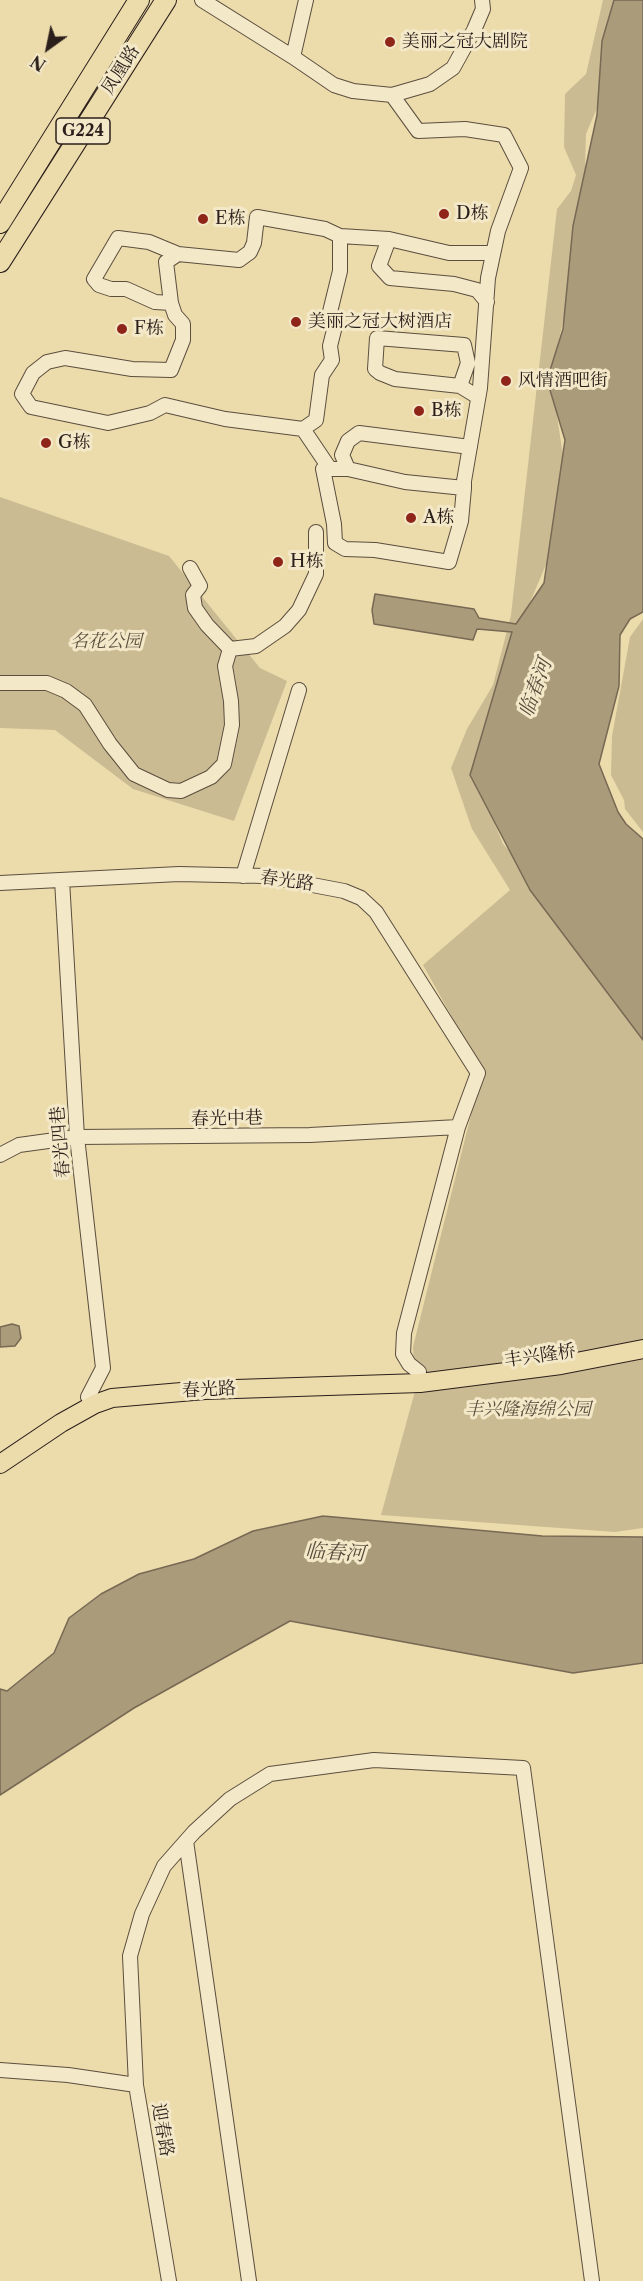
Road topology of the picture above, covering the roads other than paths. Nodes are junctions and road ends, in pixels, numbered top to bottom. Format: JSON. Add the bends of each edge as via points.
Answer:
{"nodes":[{"id":1,"x":139,"y":0,"type":"edge"},
{"id":2,"x":165,"y":0,"type":"edge"},
{"id":3,"x":202,"y":0,"type":"edge"},
{"id":4,"x":306,"y":0,"type":"edge"},
{"id":5,"x":482,"y":0,"type":"edge"},
{"id":6,"x":293,"y":57,"type":"junction"},
{"id":7,"x":392,"y":95,"type":"junction"},
{"id":8,"x":0,"y":223,"type":"edge"},
{"id":9,"x":340,"y":236,"type":"junction"},
{"id":10,"x":389,"y":239,"type":"junction"},
{"id":11,"x":493,"y":253,"type":"junction"},
{"id":12,"x":178,"y":254,"type":"junction"},
{"id":13,"x":0,"y":262,"type":"edge"},
{"id":14,"x":487,"y":302,"type":"junction"},
{"id":15,"x":171,"y":303,"type":"junction"},
{"id":16,"x":460,"y":386,"type":"junction"},
{"id":17,"x":478,"y":396,"type":"junction"},
{"id":18,"x":303,"y":429,"type":"junction"},
{"id":19,"x":470,"y":447,"type":"junction"},
{"id":20,"x":330,"y":469,"type":"junction"},
{"id":21,"x":348,"y":469,"type":"junction"},
{"id":22,"x":464,"y":488,"type":"junction"},
{"id":23,"x":316,"y":532,"type":"dead end"},
{"id":24,"x":190,"y":568,"type":"dead end"},
{"id":25,"x":230,"y":650,"type":"junction"},
{"id":26,"x":0,"y":683,"type":"edge"},
{"id":27,"x":299,"y":690,"type":"dead end"},
{"id":28,"x":243,"y":876,"type":"junction"},
{"id":29,"x":62,"y":880,"type":"junction"},
{"id":30,"x":0,"y":883,"type":"edge"},
{"id":31,"x":458,"y":1127,"type":"junction"},
{"id":32,"x":78,"y":1137,"type":"junction"},
{"id":33,"x":0,"y":1155,"type":"edge"},
{"id":34,"x":643,"y":1340,"type":"edge"},
{"id":35,"x":618,"y":1349,"type":"junction"},
{"id":36,"x":643,"y":1349,"type":"edge"},
{"id":37,"x":431,"y":1375,"type":"junction"},
{"id":38,"x":88,"y":1397,"type":"junction"},
{"id":39,"x":0,"y":1453,"type":"edge"},
{"id":40,"x":0,"y":1464,"type":"edge"},
{"id":41,"x":186,"y":1841,"type":"junction"},
{"id":42,"x":0,"y":2070,"type":"edge"},
{"id":43,"x":136,"y":2085,"type":"junction"},
{"id":44,"x":170,"y":2281,"type":"edge"},
{"id":45,"x":249,"y":2281,"type":"edge"},
{"id":46,"x":592,"y":2281,"type":"edge"}],
"edges":[{"from":1,"to":8,"type":"highway","name":"凤凰路","number":"G224"},
{"from":2,"to":13,"type":"highway","name":"凤凰路","number":"G224"},
{"from":3,"to":6,"type":"street"},
{"from":4,"to":6,"type":"street"},
{"from":5,"to":7,"type":"street","via":[[483,9],[453,68],[430,84]]},
{"from":6,"to":7,"type":"street","via":[[334,85]]},
{"from":7,"to":11,"type":"street","via":[[418,131],[465,129],[504,135],[521,168]]},
{"from":9,"to":10,"type":"street"},
{"from":9,"to":12,"type":"street","via":[[325,229],[257,217],[254,243],[239,260]]},
{"from":9,"to":18,"type":"street","via":[[340,271],[328,316],[334,330],[332,360],[322,375],[316,420]]},
{"from":10,"to":11,"type":"street","via":[[448,252]]},
{"from":10,"to":14,"type":"street","via":[[379,266],[390,278],[454,284],[477,290]]},
{"from":11,"to":14,"type":"street"},
{"from":12,"to":15,"type":"street","via":[[166,262]]},
{"from":12,"to":15,"type":"street","via":[[149,242],[118,238],[94,279],[111,289],[126,289],[155,302]]},
{"from":14,"to":17,"type":"street"},
{"from":15,"to":18,"type":"street","via":[[183,324],[183,340],[171,370],[132,369],[65,358],[47,362],[33,373],[22,394],[31,406],[108,423],[150,413],[165,405],[225,419]]},
{"from":16,"to":16,"type":"street","via":[[403,380],[380,373],[375,369],[377,338],[464,345],[468,363]]},
{"from":16,"to":17,"type":"street"},
{"from":17,"to":19,"type":"street"},
{"from":18,"to":20,"type":"street"},
{"from":19,"to":21,"type":"street","via":[[360,433],[348,441],[342,455]]},
{"from":19,"to":22,"type":"street"},
{"from":20,"to":21,"type":"street"},
{"from":20,"to":22,"type":"street","via":[[323,469],[335,543],[345,549],[449,562],[461,521]]},
{"from":21,"to":22,"type":"street","via":[[405,482]]},
{"from":23,"to":25,"type":"street","via":[[316,574],[300,610],[256,646]]},
{"from":24,"to":25,"type":"street","via":[[200,586],[193,595],[195,608]]},
{"from":25,"to":26,"type":"street","via":[[225,666],[232,725],[224,764],[211,777],[181,790],[159,787],[134,774],[85,705],[66,691],[47,683]]},
{"from":27,"to":28,"type":"street"},
{"from":28,"to":29,"type":"street","name":"春光路","via":[[180,874]]},
{"from":28,"to":31,"type":"street","name":"春光路","via":[[317,884],[361,898],[376,912],[478,1073]]},
{"from":29,"to":30,"type":"street","name":"春光路"},
{"from":29,"to":32,"type":"street","name":"春光四巷"},
{"from":31,"to":32,"type":"street","name":"春光中巷","via":[[298,1135]]},
{"from":31,"to":37,"type":"street","via":[[404,1333],[403,1354],[408,1364]]},
{"from":32,"to":33,"type":"street","name":"春光中巷","via":[[19,1144]]},
{"from":32,"to":38,"type":"street","name":"春光四巷","via":[[103,1368]]},
{"from":34,"to":35,"type":"main road","name":"丰兴隆桥"},
{"from":35,"to":36,"type":"main road","name":"丰兴隆桥"},
{"from":35,"to":37,"type":"main road","name":"丰兴隆桥"},
{"from":37,"to":38,"type":"main road","name":"春光路","via":[[140,1383],[112,1387]]},
{"from":37,"to":40,"type":"main road","name":"春光路","via":[[112,1398],[61,1422]]},
{"from":38,"to":39,"type":"main road","name":"春光路"},
{"from":41,"to":43,"type":"street","via":[[164,1866],[142,1914],[130,1956]]},
{"from":41,"to":45,"type":"street"},
{"from":41,"to":46,"type":"street","via":[[230,1799],[270,1774],[374,1760],[523,1768]]},
{"from":42,"to":43,"type":"street","name":"迎春路"},
{"from":43,"to":44,"type":"street","name":"迎春路"}]}
